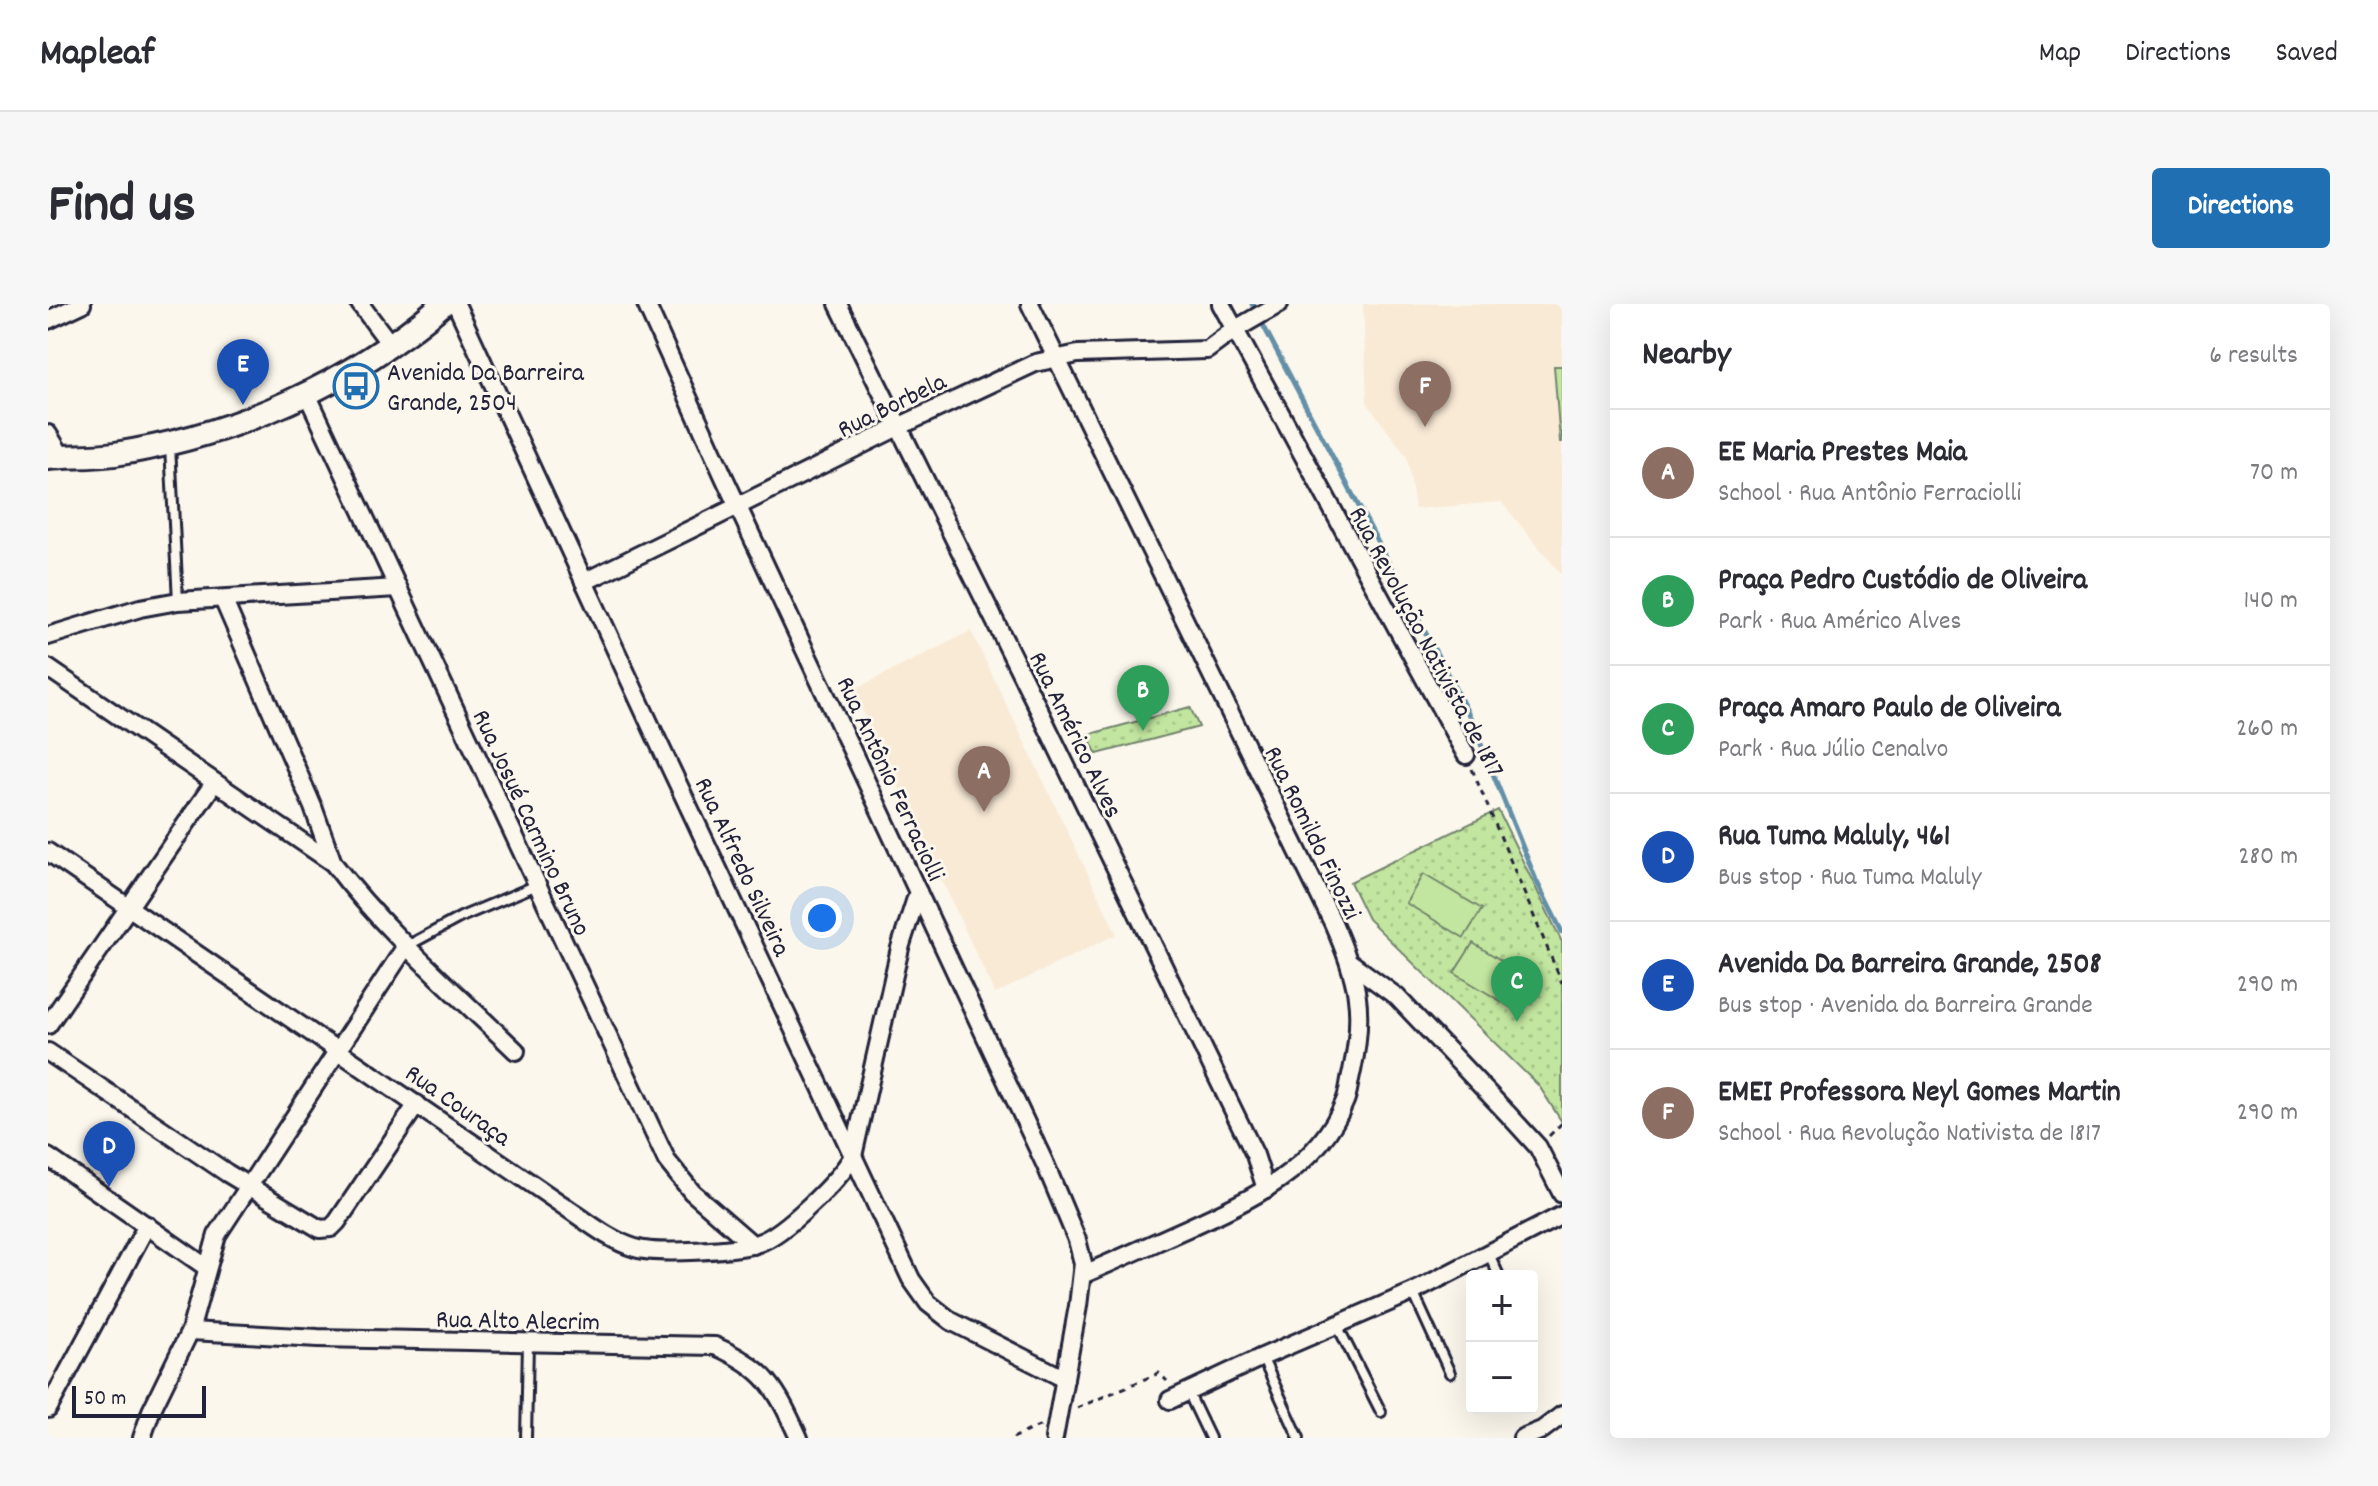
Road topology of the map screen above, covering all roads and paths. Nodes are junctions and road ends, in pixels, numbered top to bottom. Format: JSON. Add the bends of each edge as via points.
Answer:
{"nodes":[{"id":1,"x":82,"y":304,"type":"edge"},
{"id":2,"x":360,"y":304,"type":"edge"},
{"id":3,"x":443,"y":304,"type":"edge"},
{"id":4,"x":456,"y":304,"type":"edge"},
{"id":5,"x":646,"y":304,"type":"edge"},
{"id":6,"x":838,"y":304,"type":"edge"},
{"id":7,"x":1030,"y":304,"type":"edge"},
{"id":8,"x":1221,"y":304,"type":"edge"},
{"id":9,"x":1279,"y":304,"type":"edge"},
{"id":10,"x":48,"y":320,"type":"edge"},
{"id":11,"x":1234,"y":330,"type":"junction"},
{"id":12,"x":390,"y":344,"type":"junction"},
{"id":13,"x":1056,"y":357,"type":"junction"},
{"id":14,"x":307,"y":394,"type":"junction"},
{"id":15,"x":898,"y":427,"type":"junction"},
{"id":16,"x":48,"y":434,"type":"edge"},
{"id":17,"x":170,"y":442,"type":"junction"},
{"id":18,"x":55,"y":458,"type":"edge"},
{"id":19,"x":738,"y":507,"type":"junction"},
{"id":20,"x":584,"y":582,"type":"junction"},
{"id":21,"x":398,"y":588,"type":"junction"},
{"id":22,"x":223,"y":599,"type":"junction"},
{"id":23,"x":178,"y":601,"type":"junction"},
{"id":24,"x":48,"y":636,"type":"edge"},
{"id":25,"x":48,"y":668,"type":"edge"},
{"id":26,"x":1466,"y":755,"type":"joint"},
{"id":27,"x":214,"y":783,"type":"junction"},
{"id":28,"x":48,"y":852,"type":"edge"},
{"id":29,"x":333,"y":863,"type":"junction"},
{"id":30,"x":537,"y":885,"type":"junction"},
{"id":31,"x":918,"y":892,"type":"junction"},
{"id":32,"x":129,"y":907,"type":"junction"},
{"id":33,"x":406,"y":946,"type":"junction"},
{"id":34,"x":1351,"y":963,"type":"junction"},
{"id":35,"x":1562,"y":983,"type":"edge"},
{"id":36,"x":48,"y":1025,"type":"edge"},
{"id":37,"x":338,"y":1050,"type":"junction"},
{"id":38,"x":516,"y":1051,"type":"dead end"},
{"id":39,"x":48,"y":1052,"type":"edge"},
{"id":40,"x":417,"y":1104,"type":"junction"},
{"id":41,"x":853,"y":1156,"type":"junction"},
{"id":42,"x":48,"y":1157,"type":"edge"},
{"id":43,"x":247,"y":1186,"type":"junction"},
{"id":44,"x":1266,"y":1189,"type":"junction"},
{"id":45,"x":1562,"y":1194,"type":"edge"},
{"id":46,"x":1562,"y":1215,"type":"edge"},
{"id":47,"x":147,"y":1225,"type":"junction"},
{"id":48,"x":753,"y":1245,"type":"junction"},
{"id":49,"x":1489,"y":1254,"type":"junction"},
{"id":50,"x":206,"y":1267,"type":"junction"},
{"id":51,"x":1496,"y":1270,"type":"edge"},
{"id":52,"x":1082,"y":1275,"type":"junction"},
{"id":53,"x":1413,"y":1292,"type":"junction"},
{"id":54,"x":1337,"y":1325,"type":"junction"},
{"id":55,"x":190,"y":1331,"type":"junction"},
{"id":56,"x":528,"y":1343,"type":"junction"},
{"id":57,"x":1262,"y":1357,"type":"junction"},
{"id":58,"x":1450,"y":1373,"type":"dead end"},
{"id":59,"x":1065,"y":1379,"type":"junction"},
{"id":60,"x":1180,"y":1396,"type":"junction"},
{"id":61,"x":48,"y":1409,"type":"edge"},
{"id":62,"x":1381,"y":1412,"type":"dead end"},
{"id":63,"x":1562,"y":1415,"type":"edge"},
{"id":64,"x":1058,"y":1416,"type":"junction"},
{"id":65,"x":1542,"y":1434,"type":"edge"},
{"id":66,"x":142,"y":1438,"type":"edge"},
{"id":67,"x":526,"y":1438,"type":"edge"},
{"id":68,"x":799,"y":1438,"type":"edge"},
{"id":69,"x":1013,"y":1438,"type":"edge"},
{"id":70,"x":1054,"y":1438,"type":"edge"},
{"id":71,"x":1210,"y":1438,"type":"edge"},
{"id":72,"x":1299,"y":1438,"type":"edge"},
{"id":73,"x":1522,"y":1438,"type":"edge"}],
"edges":[{"from":1,"to":10,"type":"street"},
{"from":2,"to":12,"type":"street"},
{"from":3,"to":12,"type":"main road"},
{"from":4,"to":20,"type":"street","name":"Rua Alfredo Silveira"},
{"from":5,"to":19,"type":"street","name":"Rua Antônio Ferraciolli"},
{"from":6,"to":15,"type":"street","name":"Rua Américo Alves"},
{"from":7,"to":13,"type":"street","name":"Rua Romildo Finozzi"},
{"from":8,"to":11,"type":"street","name":"Rua Revolução Nativista de 1817"},
{"from":9,"to":11,"type":"street","name":"Rua Borbela"},
{"from":11,"to":13,"type":"street","name":"Rua Borbela","via":[[1207,350]]},
{"from":11,"to":26,"type":"street","name":"Rua Revolução Nativista de 1817"},
{"from":12,"to":14,"type":"main road"},
{"from":13,"to":15,"type":"street","name":"Rua Borbela"},
{"from":13,"to":34,"type":"street","name":"Rua Romildo Finozzi"},
{"from":14,"to":17,"type":"main road","via":[[191,439]]},
{"from":14,"to":21,"type":"street","name":"Rua Josué Carmino Bruno"},
{"from":15,"to":19,"type":"street","name":"Rua Borbela"},
{"from":15,"to":44,"type":"street","name":"Rua Américo Alves","via":[[1255,1155]]},
{"from":16,"to":18,"type":"street"},
{"from":17,"to":18,"type":"main road","via":[[113,454]]},
{"from":17,"to":23,"type":"lane"},
{"from":19,"to":20,"type":"street","name":"Rua Borbela"},
{"from":19,"to":31,"type":"street","name":"Rua Antônio Ferraciolli"},
{"from":20,"to":41,"type":"street","name":"Rua Alfredo Silveira"},
{"from":21,"to":22,"type":"street"},
{"from":21,"to":30,"type":"street","name":"Rua Josué Carmino Bruno"},
{"from":22,"to":23,"type":"street"},
{"from":22,"to":29,"type":"street"},
{"from":23,"to":24,"type":"street"},
{"from":25,"to":27,"type":"street"},
{"from":26,"to":35,"type":"path","name":"Rua Revolução Nativista de 1817"},
{"from":27,"to":29,"type":"street"},
{"from":27,"to":32,"type":"street"},
{"from":28,"to":32,"type":"street","name":"Rua Couraça"},
{"from":29,"to":33,"type":"street"},
{"from":30,"to":33,"type":"lane"},
{"from":30,"to":48,"type":"street","name":"Rua Josué Carmino Bruno","via":[[667,1161],[692,1192]]},
{"from":31,"to":41,"type":"street","via":[[900,948]]},
{"from":31,"to":52,"type":"street","name":"Rua Antônio Ferraciolli","via":[[1046,1166],[1077,1240]]},
{"from":32,"to":36,"type":"street"},
{"from":32,"to":37,"type":"street","name":"Rua Couraça"},
{"from":33,"to":37,"type":"street"},
{"from":33,"to":38,"type":"street"},
{"from":34,"to":44,"type":"street","name":"Rua Romildo Finozzi","via":[[1358,1030],[1345,1101],[1323,1139],[1294,1171]]},
{"from":34,"to":45,"type":"street","via":[[1397,997],[1538,1147]]},
{"from":37,"to":40,"type":"street","name":"Rua Couraça"},
{"from":37,"to":43,"type":"street"},
{"from":39,"to":43,"type":"street"},
{"from":40,"to":43,"type":"street","via":[[331,1228],[320,1229]]},
{"from":40,"to":48,"type":"street","name":"Rua Couraça","via":[[620,1243],[653,1252]]},
{"from":41,"to":48,"type":"street","name":"Rua Couraça","via":[[830,1187],[768,1239]]},
{"from":41,"to":59,"type":"street","name":"Rua Alfredo Silveira","via":[[911,1279],[928,1303],[951,1321]]},
{"from":42,"to":47,"type":"street"},
{"from":43,"to":50,"type":"street","via":[[217,1235]]},
{"from":44,"to":52,"type":"street","name":"Rua Romildo Finozzi"},
{"from":46,"to":49,"type":"street"},
{"from":47,"to":50,"type":"street"},
{"from":47,"to":61,"type":"street"},
{"from":49,"to":51,"type":"lane"},
{"from":49,"to":53,"type":"street"},
{"from":50,"to":55,"type":"street"},
{"from":52,"to":59,"type":"street","name":"Rua Antônio Ferraciolli"},
{"from":53,"to":54,"type":"street"},
{"from":53,"to":58,"type":"lane"},
{"from":54,"to":57,"type":"street"},
{"from":54,"to":62,"type":"lane"},
{"from":55,"to":56,"type":"street","name":"Rua Alto Alecrim"},
{"from":55,"to":66,"type":"street"},
{"from":56,"to":67,"type":"lane"},
{"from":56,"to":68,"type":"street","name":"Rua Alto Alecrim","via":[[715,1346],[763,1374],[779,1394]]},
{"from":57,"to":60,"type":"street"},
{"from":57,"to":72,"type":"lane"},
{"from":59,"to":64,"type":"street","name":"Rua Antônio Ferraciolli"},
{"from":60,"to":64,"type":"path","via":[[1159,1373]]},
{"from":60,"to":71,"type":"lane"},
{"from":63,"to":65,"type":"street"},
{"from":64,"to":69,"type":"path"},
{"from":64,"to":70,"type":"street","name":"Rua Antônio Ferraciolli"},
{"from":65,"to":73,"type":"street"}]}
